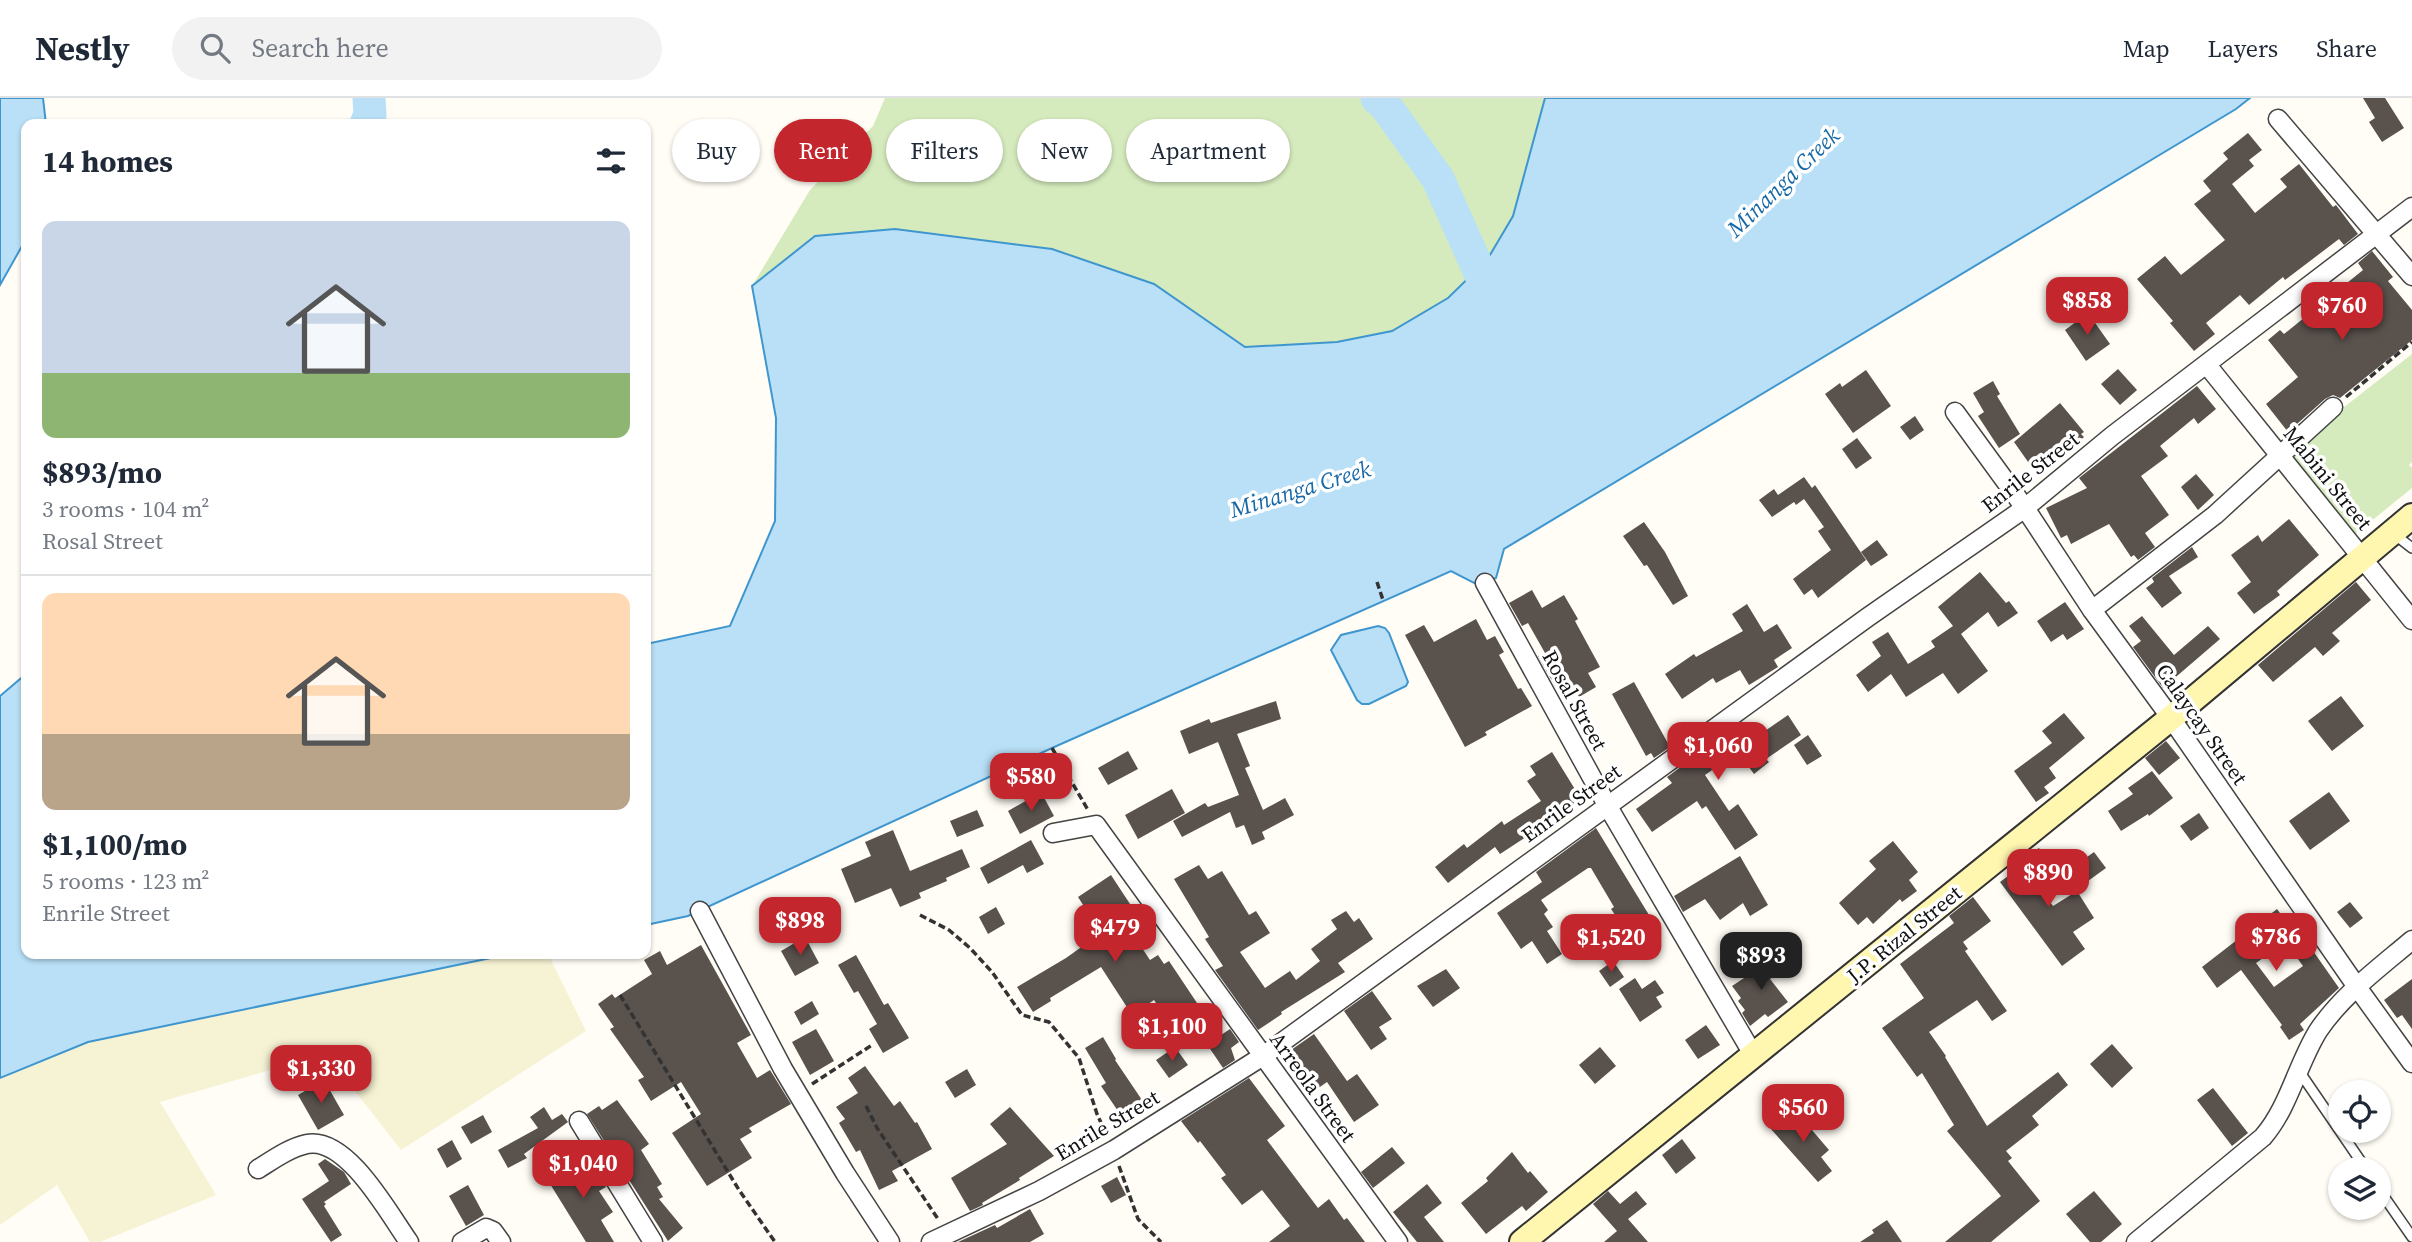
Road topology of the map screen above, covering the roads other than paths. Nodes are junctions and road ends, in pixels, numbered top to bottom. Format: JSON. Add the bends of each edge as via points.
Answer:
{"nodes":[{"id":1,"x":2278,"y":119,"type":"dead end"},
{"id":2,"x":2412,"y":208,"type":"edge"},
{"id":3,"x":2377,"y":234,"type":"junction"},
{"id":4,"x":2412,"y":276,"type":"edge"},
{"id":5,"x":2207,"y":365,"type":"junction"},
{"id":6,"x":2333,"y":407,"type":"road end"},
{"id":7,"x":1955,"y":412,"type":"dead end"},
{"id":8,"x":2281,"y":456,"type":"junction"},
{"id":9,"x":2025,"y":508,"type":"junction"},
{"id":10,"x":2412,"y":516,"type":"edge"},
{"id":11,"x":2392,"y":532,"type":"junction"},
{"id":12,"x":2412,"y":548,"type":"edge"},
{"id":13,"x":2362,"y":556,"type":"junction"},
{"id":14,"x":1485,"y":583,"type":"dead end"},
{"id":15,"x":2092,"y":610,"type":"junction"},
{"id":16,"x":2412,"y":620,"type":"edge"},
{"id":17,"x":2171,"y":718,"type":"junction"},
{"id":18,"x":1607,"y":805,"type":"junction"},
{"id":19,"x":1053,"y":833,"type":"dead end"},
{"id":20,"x":700,"y":911,"type":"dead end"},
{"id":21,"x":2412,"y":940,"type":"edge"},
{"id":22,"x":2357,"y":987,"type":"junction"},
{"id":23,"x":1263,"y":1056,"type":"junction"},
{"id":24,"x":1754,"y":1056,"type":"junction"},
{"id":25,"x":2412,"y":1063,"type":"edge"},
{"id":26,"x":2299,"y":1071,"type":"junction"},
{"id":27,"x":579,"y":1121,"type":"dead end"},
{"id":28,"x":2358,"y":1157,"type":"edge"},
{"id":29,"x":258,"y":1169,"type":"dead end"},
{"id":30,"x":2391,"y":1207,"type":"edge"},
{"id":31,"x":2412,"y":1237,"type":"edge"},
{"id":32,"x":409,"y":1242,"type":"edge"},
{"id":33,"x":462,"y":1242,"type":"edge"},
{"id":34,"x":501,"y":1242,"type":"edge"},
{"id":35,"x":653,"y":1242,"type":"edge"},
{"id":36,"x":890,"y":1242,"type":"edge"},
{"id":37,"x":931,"y":1242,"type":"edge"},
{"id":38,"x":1398,"y":1242,"type":"edge"},
{"id":39,"x":1521,"y":1242,"type":"edge"},
{"id":40,"x":2136,"y":1242,"type":"edge"}],
"edges":[{"from":1,"to":3,"type":"street"},
{"from":2,"to":3,"type":"street","name":"Enrile Street"},
{"from":3,"to":4,"type":"street"},
{"from":3,"to":5,"type":"street","name":"Enrile Street"},
{"from":5,"to":8,"type":"street","name":"Mabini Street"},
{"from":5,"to":9,"type":"street","name":"Enrile Street"},
{"from":6,"to":8,"type":"street"},
{"from":7,"to":9,"type":"street","name":"Calaycay Street"},
{"from":8,"to":13,"type":"street","name":"Mabini Street"},
{"from":8,"to":15,"type":"street","via":[[2215,515]]},
{"from":9,"to":15,"type":"street","name":"Calaycay Street"},
{"from":9,"to":18,"type":"street","name":"Enrile Street"},
{"from":10,"to":11,"type":"street","name":"J.P. Rizal Street"},
{"from":11,"to":12,"type":"lane"},
{"from":11,"to":13,"type":"street","name":"J.P. Rizal Street"},
{"from":13,"to":16,"type":"street","name":"Mabini Street"},
{"from":13,"to":17,"type":"street","name":"J.P. Rizal Street"},
{"from":14,"to":18,"type":"street","name":"Rosal Street"},
{"from":15,"to":17,"type":"street","name":"Calaycay Street"},
{"from":17,"to":22,"type":"street","name":"Calaycay Street"},
{"from":17,"to":24,"type":"street","name":"J.P. Rizal Street"},
{"from":18,"to":23,"type":"street","name":"Enrile Street"},
{"from":18,"to":24,"type":"street","name":"Rosal Street"},
{"from":19,"to":23,"type":"street","name":"Arreola Street","via":[[1096,825]]},
{"from":20,"to":36,"type":"street","via":[[797,1093]]},
{"from":21,"to":22,"type":"street"},
{"from":22,"to":25,"type":"street","name":"Calaycay Street"},
{"from":22,"to":26,"type":"street","via":[[2317,1033]]},
{"from":23,"to":37,"type":"street","name":"Enrile Street","via":[[1114,1150]]},
{"from":23,"to":38,"type":"street","name":"Arreola Street"},
{"from":24,"to":39,"type":"street","name":"J.P. Rizal Street"},
{"from":26,"to":28,"type":"lane"},
{"from":26,"to":40,"type":"street","via":[[2276,1122],[2263,1137]]},
{"from":27,"to":35,"type":"street"},
{"from":29,"to":32,"type":"street","via":[[288,1150],[309,1143],[326,1145],[352,1164]]},
{"from":30,"to":31,"type":"lane"},
{"from":33,"to":34,"type":"street","via":[[486,1228]]}]}
